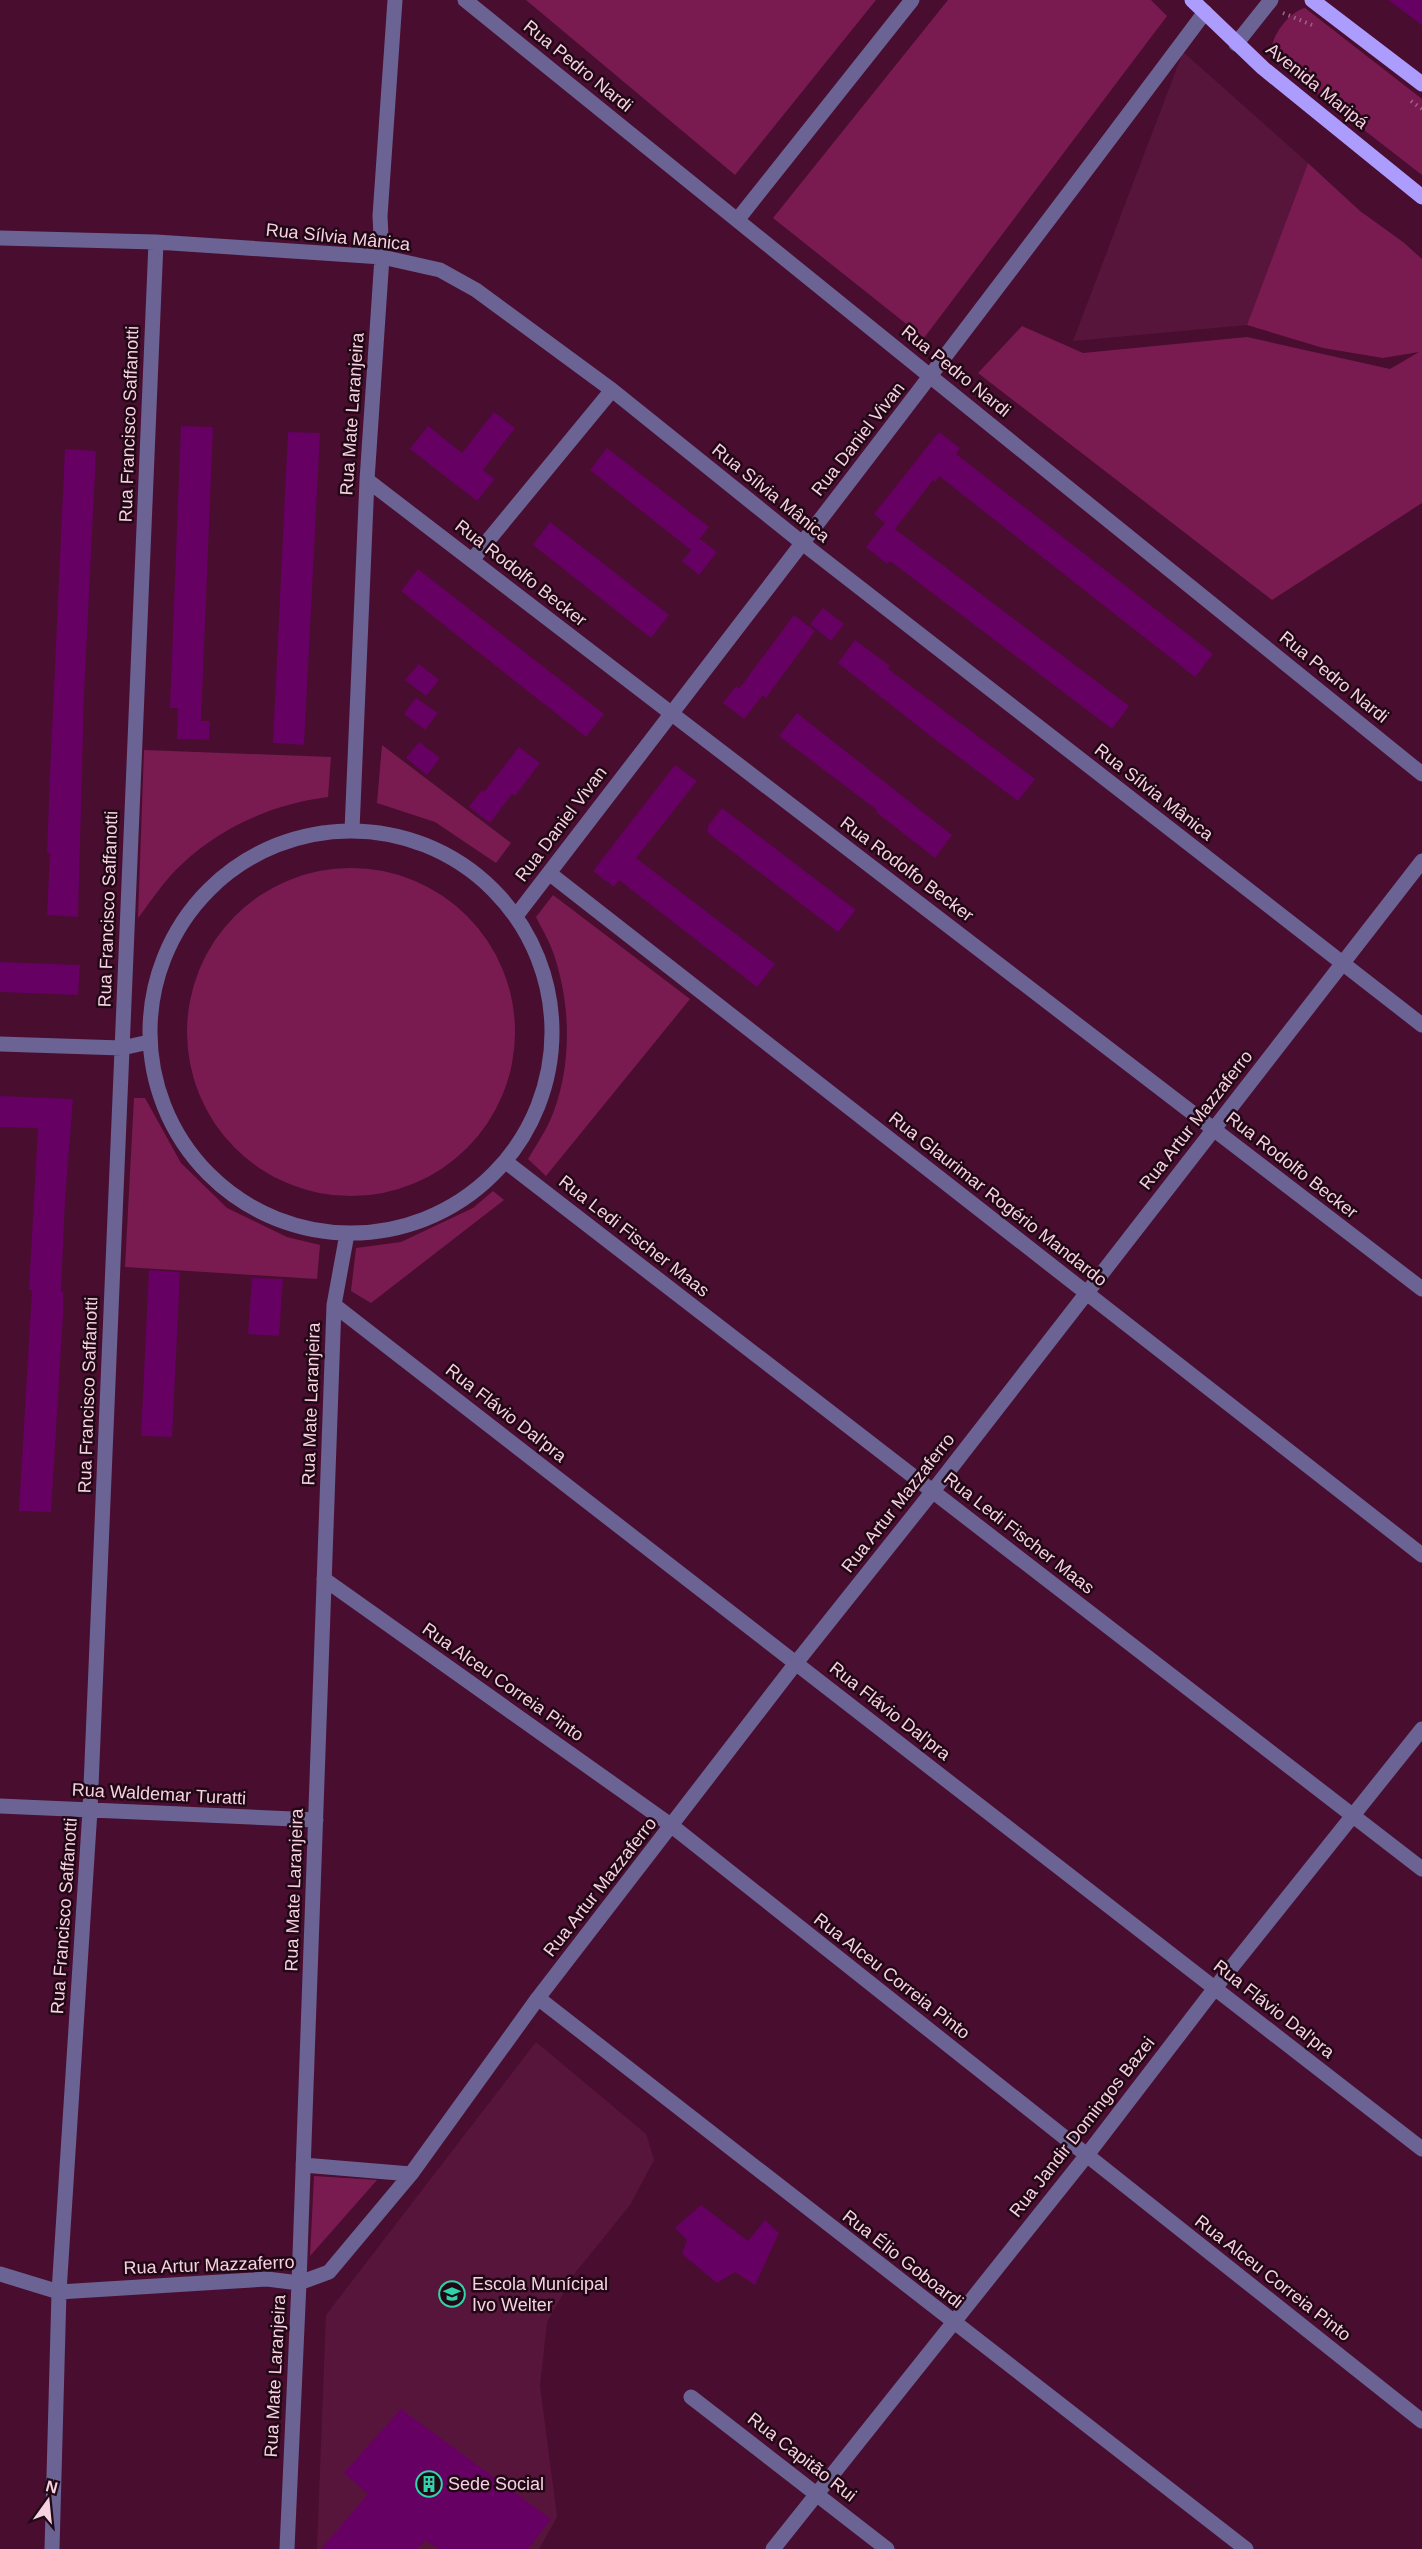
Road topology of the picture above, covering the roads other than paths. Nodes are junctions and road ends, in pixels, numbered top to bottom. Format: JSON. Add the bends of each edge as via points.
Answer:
{"nodes":[{"id":1,"x":395,"y":0,"type":"edge"},
{"id":2,"x":465,"y":0,"type":"edge"},
{"id":3,"x":912,"y":0,"type":"edge"},
{"id":4,"x":1192,"y":0,"type":"edge"},
{"id":5,"x":1312,"y":0,"type":"edge"},
{"id":6,"x":1270,"y":1,"type":"edge"},
{"id":7,"x":1205,"y":12,"type":"junction"},
{"id":8,"x":1236,"y":44,"type":"junction"},
{"id":9,"x":1422,"y":84,"type":"edge"},
{"id":10,"x":1422,"y":197,"type":"edge"},
{"id":11,"x":738,"y":219,"type":"junction"},
{"id":12,"x":0,"y":238,"type":"edge"},
{"id":13,"x":156,"y":242,"type":"junction"},
{"id":14,"x":382,"y":257,"type":"junction"},
{"id":15,"x":932,"y":376,"type":"junction"},
{"id":16,"x":612,"y":390,"type":"junction"},
{"id":17,"x":367,"y":480,"type":"junction"},
{"id":18,"x":801,"y":542,"type":"junction"},
{"id":19,"x":472,"y":560,"type":"junction"},
{"id":20,"x":671,"y":713,"type":"junction"},
{"id":21,"x":1422,"y":774,"type":"edge"},
{"id":22,"x":352,"y":830,"type":"junction"},
{"id":23,"x":1422,"y":861,"type":"edge"},
{"id":24,"x":549,"y":873,"type":"junction"},
{"id":25,"x":516,"y":916,"type":"junction"},
{"id":26,"x":1343,"y":963,"type":"junction"},
{"id":27,"x":1422,"y":1024,"type":"edge"},
{"id":28,"x":149,"y":1042,"type":"junction"},
{"id":29,"x":0,"y":1044,"type":"edge"},
{"id":30,"x":122,"y":1048,"type":"junction"},
{"id":31,"x":1214,"y":1129,"type":"junction"},
{"id":32,"x":506,"y":1162,"type":"junction"},
{"id":33,"x":347,"y":1234,"type":"junction"},
{"id":34,"x":1422,"y":1289,"type":"edge"},
{"id":35,"x":1087,"y":1293,"type":"junction"},
{"id":36,"x":334,"y":1305,"type":"junction"},
{"id":37,"x":933,"y":1491,"type":"junction"},
{"id":38,"x":1422,"y":1555,"type":"edge"},
{"id":39,"x":324,"y":1579,"type":"junction"},
{"id":40,"x":796,"y":1663,"type":"junction"},
{"id":41,"x":1422,"y":1729,"type":"edge"},
{"id":42,"x":0,"y":1806,"type":"edge"},
{"id":43,"x":90,"y":1810,"type":"junction"},
{"id":44,"x":1354,"y":1816,"type":"junction"},
{"id":45,"x":316,"y":1820,"type":"junction"},
{"id":46,"x":672,"y":1826,"type":"junction"},
{"id":47,"x":1422,"y":1869,"type":"edge"},
{"id":48,"x":1215,"y":1988,"type":"junction"},
{"id":49,"x":538,"y":1998,"type":"junction"},
{"id":50,"x":1422,"y":2149,"type":"edge"},
{"id":51,"x":1086,"y":2155,"type":"junction"},
{"id":52,"x":303,"y":2165,"type":"junction"},
{"id":53,"x":411,"y":2174,"type":"junction"},
{"id":54,"x":0,"y":2274,"type":"edge"},
{"id":55,"x":299,"y":2283,"type":"junction"},
{"id":56,"x":59,"y":2292,"type":"junction"},
{"id":57,"x":954,"y":2323,"type":"junction"},
{"id":58,"x":691,"y":2397,"type":"dead end"},
{"id":59,"x":1422,"y":2421,"type":"edge"},
{"id":60,"x":817,"y":2493,"type":"junction"},
{"id":61,"x":52,"y":2549,"type":"edge"},
{"id":62,"x":287,"y":2549,"type":"edge"},
{"id":63,"x":773,"y":2549,"type":"edge"},
{"id":64,"x":888,"y":2549,"type":"edge"},
{"id":65,"x":1246,"y":2549,"type":"edge"}],
"edges":[{"from":1,"to":14,"type":"street","name":"Rua Mate Laranjeira","via":[[380,216]]},
{"from":2,"to":11,"type":"street","name":"Rua Pedro Nardi"},
{"from":3,"to":11,"type":"street"},
{"from":4,"to":7,"type":"main road","name":"Avenida Maripá"},
{"from":5,"to":9,"type":"main road"},
{"from":6,"to":8,"type":"street"},
{"from":7,"to":8,"type":"main road","name":"Avenida Maripá"},
{"from":7,"to":15,"type":"street","name":"Rua Daniel Vivan"},
{"from":8,"to":10,"type":"main road","name":"Avenida Maripá"},
{"from":11,"to":15,"type":"street","name":"Rua Pedro Nardi"},
{"from":12,"to":13,"type":"street","name":"Rua Sílvia Mânica"},
{"from":13,"to":14,"type":"street","name":"Rua Sílvia Mânica"},
{"from":13,"to":30,"type":"street","name":"Rua Francisco Saffanotti"},
{"from":14,"to":16,"type":"street","name":"Rua Sílvia Mânica","via":[[440,270],[476,290]]},
{"from":14,"to":17,"type":"street","name":"Rua Mate Laranjeira"},
{"from":15,"to":18,"type":"street","name":"Rua Daniel Vivan"},
{"from":15,"to":21,"type":"street","name":"Rua Pedro Nardi"},
{"from":16,"to":18,"type":"street","name":"Rua Sílvia Mânica"},
{"from":16,"to":19,"type":"street"},
{"from":17,"to":19,"type":"street","name":"Rua Rodolfo Becker"},
{"from":17,"to":22,"type":"street","name":"Rua Mate Laranjeira"},
{"from":18,"to":20,"type":"street","name":"Rua Daniel Vivan"},
{"from":18,"to":26,"type":"street","name":"Rua Sílvia Mânica"},
{"from":19,"to":20,"type":"street","name":"Rua Rodolfo Becker"},
{"from":20,"to":24,"type":"street","name":"Rua Daniel Vivan"},
{"from":20,"to":31,"type":"street","name":"Rua Rodolfo Becker"},
{"from":22,"to":25,"type":"street","via":[[415,841],[472,870]]},
{"from":22,"to":28,"type":"street","via":[[306,836],[261,851],[222,877],[190,910],[166,951],[159,973],[152,996]]},
{"from":23,"to":26,"type":"street","name":"Rua Artur Mazzaferro"},
{"from":24,"to":25,"type":"street","name":"Rua Daniel Vivan"},
{"from":24,"to":35,"type":"street","name":"Rua Glaurimar Rogério Mandardo"},
{"from":25,"to":32,"type":"street","via":[[546,975],[554,1041],[540,1105]]},
{"from":26,"to":27,"type":"street","name":"Rua Sílvia Mânica"},
{"from":26,"to":31,"type":"street","name":"Rua Artur Mazzaferro"},
{"from":28,"to":30,"type":"street"},
{"from":28,"to":33,"type":"street","via":[[161,1101],[191,1154],[234,1196],[288,1223]]},
{"from":29,"to":30,"type":"street"},
{"from":30,"to":43,"type":"street","name":"Rua Francisco Saffanotti"},
{"from":31,"to":34,"type":"street","name":"Rua Rodolfo Becker"},
{"from":31,"to":35,"type":"street","name":"Rua Artur Mazzaferro"},
{"from":32,"to":33,"type":"street","via":[[461,1202],[407,1226]]},
{"from":32,"to":37,"type":"street","name":"Rua Ledi Fischer Maas"},
{"from":33,"to":36,"type":"street","name":"Rua Mate Laranjeira"},
{"from":35,"to":37,"type":"street","name":"Rua Artur Mazzaferro"},
{"from":35,"to":38,"type":"street","name":"Rua Glaurimar Rogério Mandardo"},
{"from":36,"to":39,"type":"street","name":"Rua Mate Laranjeira"},
{"from":36,"to":40,"type":"street","name":"Rua Flávio Dal'pra"},
{"from":37,"to":40,"type":"street","name":"Rua Artur Mazzaferro"},
{"from":37,"to":44,"type":"street","name":"Rua Ledi Fischer Maas"},
{"from":39,"to":45,"type":"street","name":"Rua Mate Laranjeira"},
{"from":39,"to":46,"type":"street","name":"Rua Alceu Correia Pinto"},
{"from":40,"to":46,"type":"street","name":"Rua Artur Mazzaferro"},
{"from":40,"to":48,"type":"street","name":"Rua Flávio Dal'pra"},
{"from":41,"to":44,"type":"street","name":"Rua Jandir Domingos Bazei"},
{"from":42,"to":43,"type":"street","name":"Rua Waldemar Turatti"},
{"from":43,"to":45,"type":"street","name":"Rua Waldemar Turatti"},
{"from":43,"to":56,"type":"street","name":"Rua Francisco Saffanotti"},
{"from":44,"to":47,"type":"street","name":"Rua Ledi Fischer Maas"},
{"from":44,"to":48,"type":"street","name":"Rua Jandir Domingos Bazei"},
{"from":45,"to":52,"type":"street","name":"Rua Mate Laranjeira"},
{"from":46,"to":49,"type":"street","name":"Rua Artur Mazzaferro"},
{"from":46,"to":51,"type":"street","name":"Rua Alceu Correia Pinto"},
{"from":48,"to":50,"type":"street","name":"Rua Flávio Dal'pra"},
{"from":48,"to":51,"type":"street","name":"Rua Jandir Domingos Bazei"},
{"from":49,"to":53,"type":"street","name":"Rua Artur Mazzaferro"},
{"from":49,"to":57,"type":"street","name":"Rua Élio Goboardi"},
{"from":51,"to":57,"type":"street","name":"Rua Jandir Domingos Bazei"},
{"from":51,"to":59,"type":"street","name":"Rua Alceu Correia Pinto"},
{"from":52,"to":53,"type":"street"},
{"from":52,"to":55,"type":"street","name":"Rua Mate Laranjeira"},
{"from":53,"to":55,"type":"street","name":"Rua Artur Mazzaferro","via":[[329,2272]]},
{"from":54,"to":56,"type":"street","name":"Rua Artur Mazzaferro"},
{"from":55,"to":56,"type":"street","name":"Rua Artur Mazzaferro","via":[[267,2279]]},
{"from":55,"to":62,"type":"street","name":"Rua Mate Laranjeira"},
{"from":56,"to":61,"type":"street","name":"Rua Francisco Saffanotti"},
{"from":57,"to":60,"type":"street","name":"Rua Jandir Domingos Bazei"},
{"from":57,"to":65,"type":"street","name":"Rua Élio Goboardi"},
{"from":58,"to":60,"type":"street","name":"Rua Capitão Rui"},
{"from":60,"to":63,"type":"street","name":"Rua Jandir Domingos Bazei"},
{"from":60,"to":64,"type":"street","name":"Rua Capitão Rui"}]}
